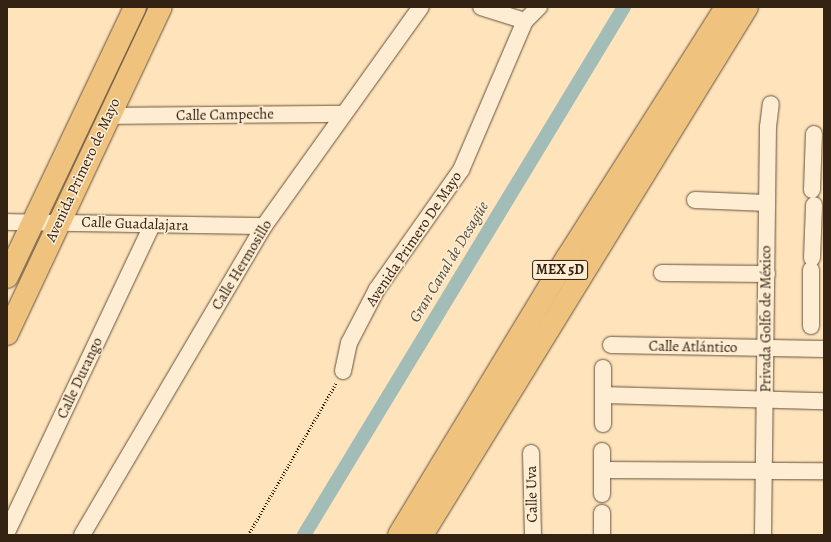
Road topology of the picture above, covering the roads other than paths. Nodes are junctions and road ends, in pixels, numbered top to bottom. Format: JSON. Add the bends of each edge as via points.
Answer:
{"nodes":[{"id":1,"x":135,"y":7,"type":"edge"},
{"id":2,"x":161,"y":7,"type":"edge"},
{"id":3,"x":421,"y":7,"type":"edge"},
{"id":4,"x":480,"y":7,"type":"edge"},
{"id":5,"x":539,"y":7,"type":"edge"},
{"id":6,"x":726,"y":7,"type":"edge"},
{"id":7,"x":747,"y":7,"type":"edge"},
{"id":8,"x":525,"y":21,"type":"junction"},
{"id":9,"x":771,"y":104,"type":"dead end"},
{"id":10,"x":343,"y":114,"type":"junction"},
{"id":11,"x":107,"y":116,"type":"junction"},
{"id":12,"x":814,"y":134,"type":"dead end"},
{"id":13,"x":818,"y":159,"type":"edge"},
{"id":14,"x":695,"y":200,"type":"dead end"},
{"id":15,"x":767,"y":203,"type":"junction"},
{"id":16,"x":7,"y":222,"type":"edge"},
{"id":17,"x":33,"y":222,"type":"junction"},
{"id":18,"x":59,"y":222,"type":"junction"},
{"id":19,"x":152,"y":225,"type":"junction"},
{"id":20,"x":264,"y":226,"type":"junction"},
{"id":21,"x":818,"y":229,"type":"edge"},
{"id":22,"x":662,"y":273,"type":"dead end"},
{"id":23,"x":767,"y":274,"type":"junction"},
{"id":24,"x":7,"y":277,"type":"edge"},
{"id":25,"x":818,"y":301,"type":"edge"},
{"id":26,"x":811,"y":326,"type":"dead end"},
{"id":27,"x":7,"y":334,"type":"edge"},
{"id":28,"x":611,"y":345,"type":"dead end"},
{"id":29,"x":766,"y":349,"type":"junction"},
{"id":30,"x":824,"y":349,"type":"edge"},
{"id":31,"x":603,"y":368,"type":"dead end"},
{"id":32,"x":343,"y":371,"type":"road end"},
{"id":33,"x":603,"y":396,"type":"junction"},
{"id":34,"x":766,"y":399,"type":"junction"},
{"id":35,"x":824,"y":401,"type":"edge"},
{"id":36,"x":603,"y":424,"type":"dead end"},
{"id":37,"x":602,"y":451,"type":"dead end"},
{"id":38,"x":531,"y":453,"type":"dead end"},
{"id":39,"x":602,"y":470,"type":"junction"},
{"id":40,"x":764,"y":470,"type":"junction"},
{"id":41,"x":824,"y":472,"type":"edge"},
{"id":42,"x":602,"y":494,"type":"dead end"},
{"id":43,"x":602,"y":513,"type":"dead end"},
{"id":44,"x":7,"y":532,"type":"edge"},
{"id":45,"x":82,"y":535,"type":"edge"},
{"id":46,"x":399,"y":535,"type":"edge"},
{"id":47,"x":422,"y":535,"type":"edge"},
{"id":48,"x":533,"y":535,"type":"edge"},
{"id":49,"x":602,"y":535,"type":"edge"},
{"id":50,"x":763,"y":535,"type":"edge"}],
"edges":[{"from":1,"to":17,"type":"highway","name":"Avenida Primero de Mayo"},
{"from":2,"to":11,"type":"highway","name":"Avenida Primero de Mayo"},
{"from":3,"to":10,"type":"street","name":"Calle Hermosillo"},
{"from":4,"to":8,"type":"street"},
{"from":5,"to":8,"type":"street"},
{"from":6,"to":46,"type":"highway","number":"MEX 5D","via":[[567,258]]},
{"from":7,"to":47,"type":"highway","number":"MEX 5D"},
{"from":8,"to":32,"type":"street","name":"Avenida Primero De Mayo","via":[[461,170],[377,289],[349,343]]},
{"from":9,"to":15,"type":"street","name":"Privada Golfo de México","via":[[768,127]]},
{"from":10,"to":11,"type":"street","name":"Calle Campeche"},
{"from":10,"to":20,"type":"street","name":"Calle Hermosillo"},
{"from":11,"to":18,"type":"highway","name":"Avenida Primero de Mayo"},
{"from":12,"to":13,"type":"street"},
{"from":13,"to":21,"type":"street","via":[[813,197]]},
{"from":14,"to":15,"type":"street"},
{"from":15,"to":23,"type":"street","name":"Privada Golfo de México"},
{"from":16,"to":17,"type":"street","name":"Calle Guadalajara"},
{"from":17,"to":18,"type":"street","name":"Calle Guadalajara"},
{"from":17,"to":24,"type":"highway","name":"Avenida Primero de Mayo"},
{"from":18,"to":19,"type":"street","name":"Calle Guadalajara"},
{"from":18,"to":27,"type":"highway","name":"Avenida Primero de Mayo"},
{"from":19,"to":20,"type":"street","name":"Calle Guadalajara"},
{"from":19,"to":44,"type":"street","name":"Calle Durango"},
{"from":20,"to":45,"type":"street","name":"Calle Hermosillo"},
{"from":21,"to":25,"type":"street","via":[[812,264]]},
{"from":22,"to":23,"type":"street"},
{"from":23,"to":29,"type":"street","name":"Privada Golfo de México"},
{"from":25,"to":26,"type":"street"},
{"from":28,"to":29,"type":"street","name":"Calle Atlántico"},
{"from":29,"to":30,"type":"street","name":"Calle Atlántico"},
{"from":29,"to":34,"type":"street","name":"Privada Golfo de México"},
{"from":31,"to":33,"type":"street"},
{"from":33,"to":34,"type":"street"},
{"from":33,"to":36,"type":"street"},
{"from":34,"to":35,"type":"street"},
{"from":34,"to":40,"type":"street","name":"Privada Golfo de México"},
{"from":37,"to":39,"type":"street"},
{"from":38,"to":48,"type":"street","name":"Calle Uva"},
{"from":39,"to":40,"type":"street"},
{"from":39,"to":42,"type":"street"},
{"from":40,"to":41,"type":"street"},
{"from":40,"to":50,"type":"street","name":"Privada Golfo de México"},
{"from":43,"to":49,"type":"street"}]}
